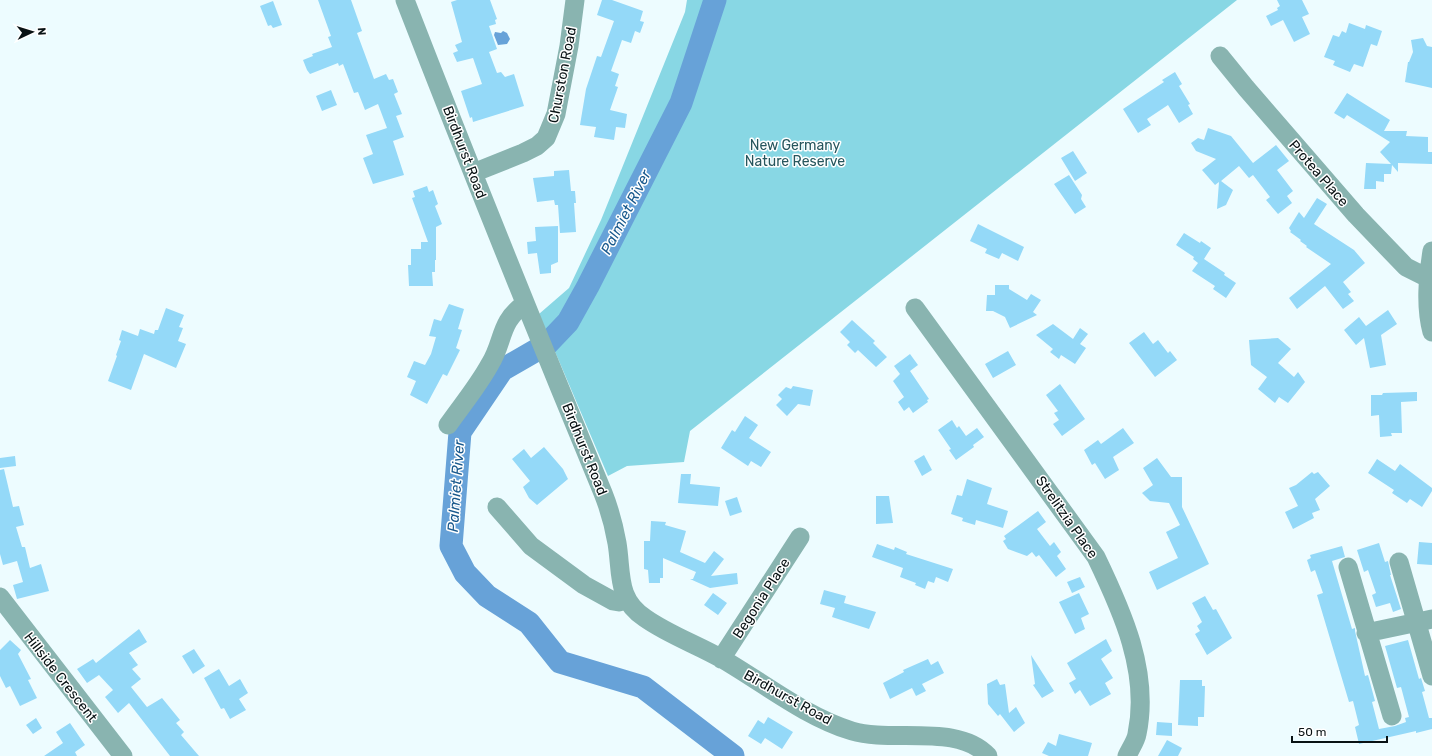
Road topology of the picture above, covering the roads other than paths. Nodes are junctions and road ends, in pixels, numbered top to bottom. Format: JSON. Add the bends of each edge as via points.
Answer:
{"nodes":[{"id":1,"x":405,"y":0,"type":"edge"},
{"id":2,"x":575,"y":0,"type":"edge"},
{"id":3,"x":1220,"y":56,"type":"dead end"},
{"id":4,"x":473,"y":173,"type":"junction"},
{"id":5,"x":1432,"y":251,"type":"edge"},
{"id":6,"x":1428,"y":278,"type":"junction"},
{"id":7,"x":915,"y":308,"type":"dead end"},
{"id":8,"x":528,"y":311,"type":"junction"},
{"id":9,"x":1432,"y":332,"type":"edge"},
{"id":10,"x":448,"y":425,"type":"dead end"},
{"id":11,"x":497,"y":507,"type":"dead end"},
{"id":12,"x":800,"y":538,"type":"dead end"},
{"id":13,"x":1399,"y":562,"type":"dead end"},
{"id":14,"x":1348,"y":567,"type":"dead end"},
{"id":15,"x":0,"y":597,"type":"edge"},
{"id":16,"x":626,"y":599,"type":"junction"},
{"id":17,"x":1425,"y":620,"type":"edge"},
{"id":18,"x":1366,"y":632,"type":"junction"},
{"id":19,"x":721,"y":659,"type":"junction"},
{"id":20,"x":1432,"y":676,"type":"edge"},
{"id":21,"x":1392,"y":716,"type":"dead end"},
{"id":22,"x":123,"y":756,"type":"edge"},
{"id":23,"x":988,"y":756,"type":"edge"},
{"id":24,"x":1127,"y":756,"type":"edge"}],
"edges":[{"from":1,"to":4,"type":"street","name":"Birdhurst Road"},
{"from":2,"to":4,"type":"street","name":"Churston Road","via":[[556,114],[546,138],[538,146]]},
{"from":3,"to":6,"type":"street","name":"Protea Place","via":[[1356,215],[1406,267]]},
{"from":4,"to":8,"type":"street","name":"Birdhurst Road"},
{"from":5,"to":6,"type":"street"},
{"from":6,"to":9,"type":"street"},
{"from":7,"to":24,"type":"street","name":"Strelitzia Place","via":[[1096,557],[1113,592],[1129,635],[1141,689],[1137,735]]},
{"from":8,"to":10,"type":"street","via":[[512,315],[501,333],[492,363]]},
{"from":8,"to":16,"type":"street","name":"Birdhurst Road","via":[[607,503],[617,541]]},
{"from":11,"to":16,"type":"street","via":[[531,546],[572,576],[612,601]]},
{"from":12,"to":19,"type":"street","name":"Begonia Place"},
{"from":13,"to":17,"type":"street"},
{"from":14,"to":18,"type":"street"},
{"from":15,"to":22,"type":"street","name":"Hillside Crescent"},
{"from":16,"to":19,"type":"street","name":"Birdhurst Road","via":[[632,608],[652,623]]},
{"from":17,"to":18,"type":"street"},
{"from":17,"to":20,"type":"street"},
{"from":18,"to":21,"type":"street"},
{"from":19,"to":23,"type":"street","name":"Birdhurst Road","via":[[808,711],[854,731],[963,740],[982,749]]}]}
